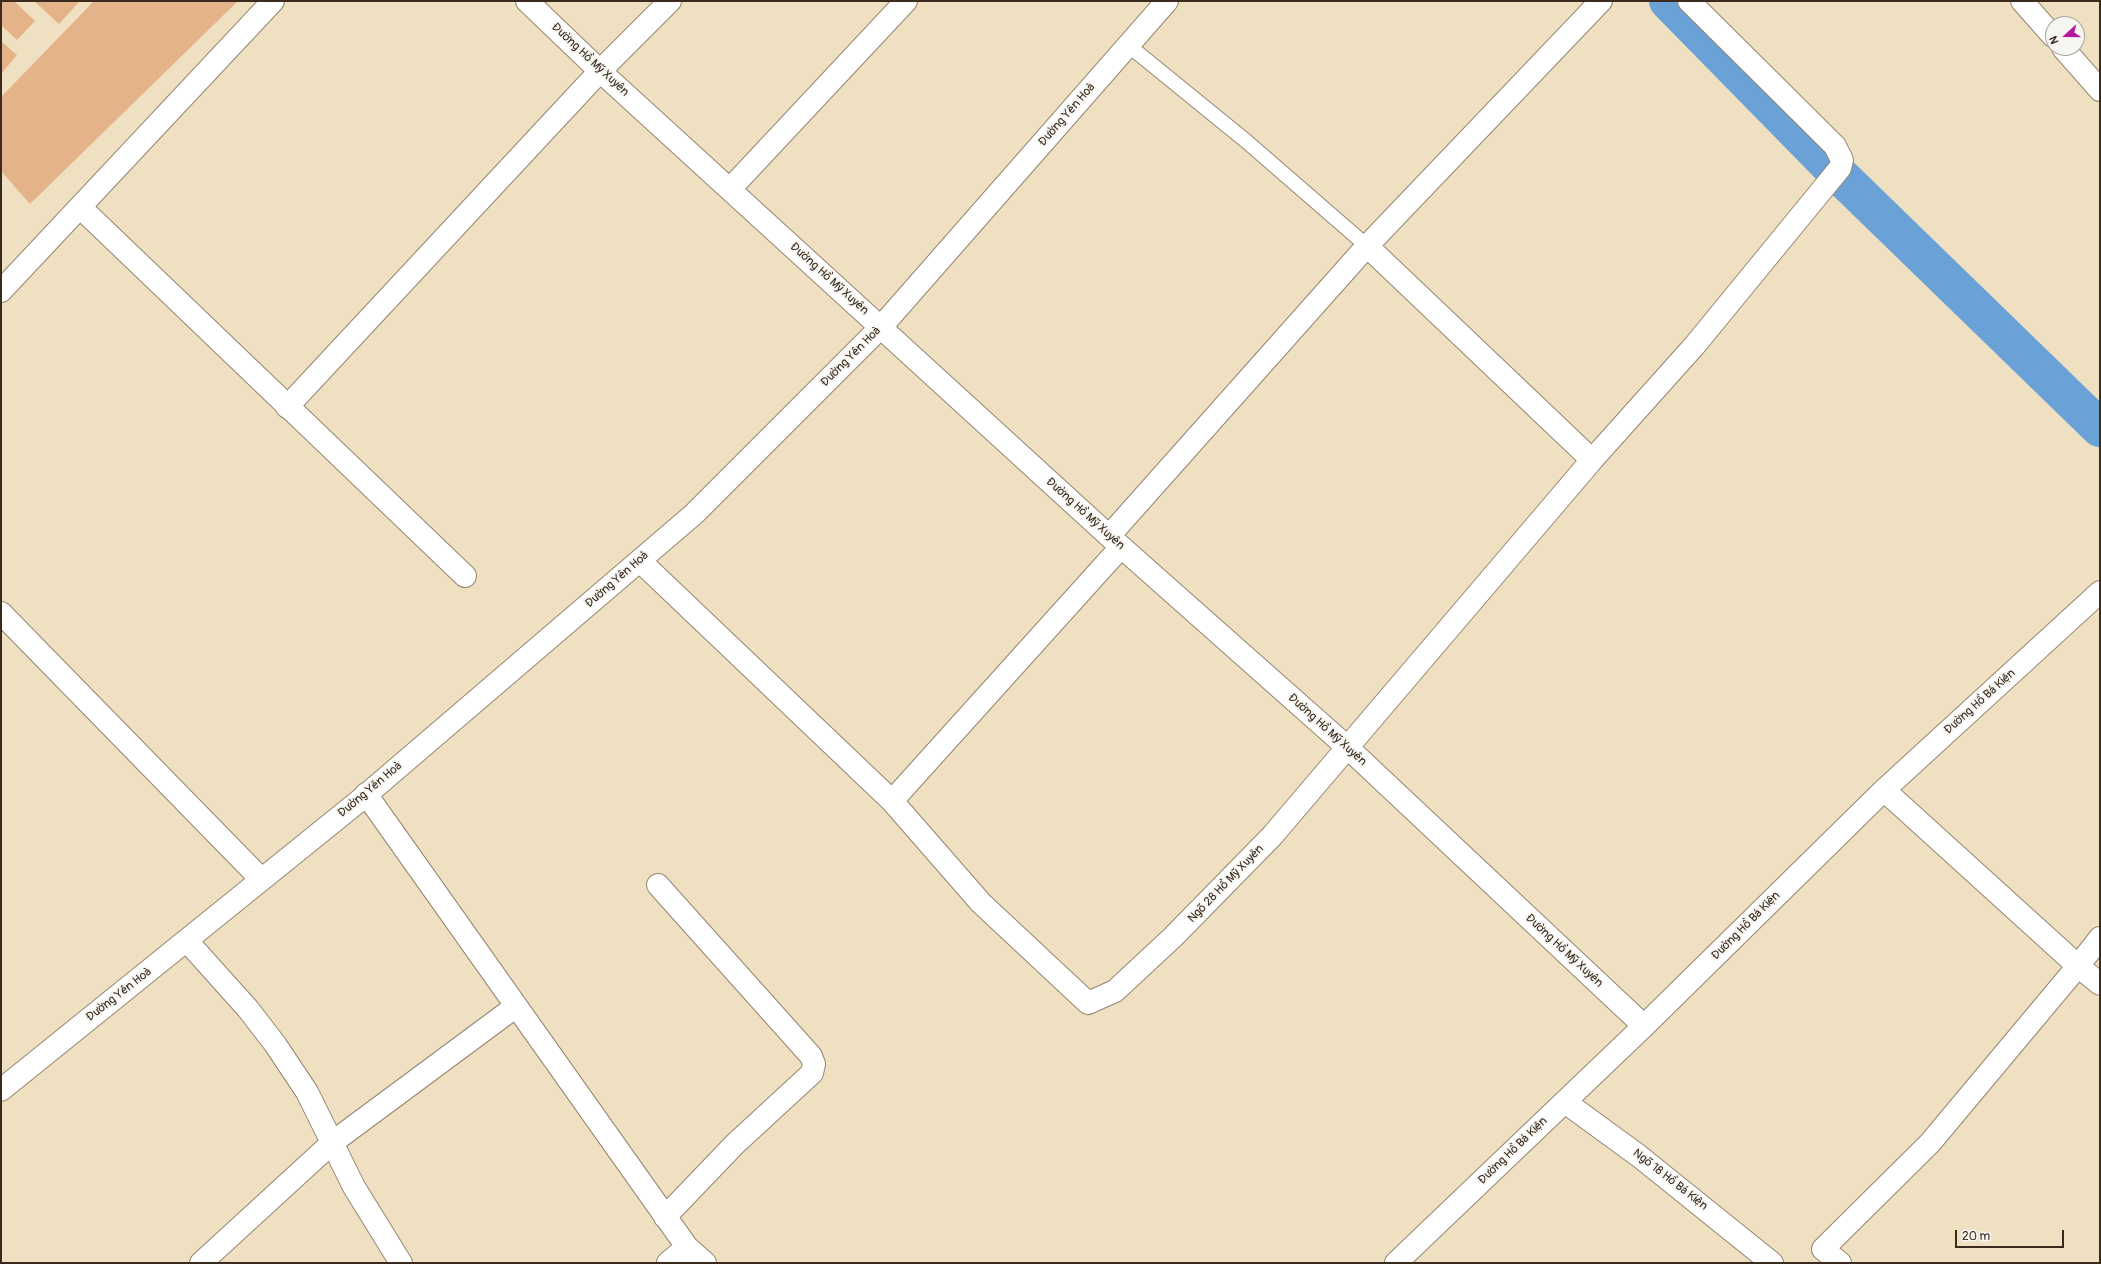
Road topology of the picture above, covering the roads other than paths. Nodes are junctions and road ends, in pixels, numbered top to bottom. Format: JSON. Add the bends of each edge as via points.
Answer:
{"nodes":[{"id":1,"x":273,"y":1,"type":"edge"},
{"id":2,"x":527,"y":1,"type":"edge"},
{"id":3,"x":670,"y":1,"type":"edge"},
{"id":4,"x":906,"y":1,"type":"edge"},
{"id":5,"x":1168,"y":1,"type":"edge"},
{"id":6,"x":1601,"y":1,"type":"edge"},
{"id":7,"x":1689,"y":1,"type":"edge"},
{"id":8,"x":2022,"y":1,"type":"edge"},
{"id":9,"x":2045,"y":27,"type":"edge"},
{"id":10,"x":1128,"y":45,"type":"junction"},
{"id":11,"x":2070,"y":56,"type":"edge"},
{"id":12,"x":600,"y":71,"type":"junction"},
{"id":13,"x":2100,"y":90,"type":"edge"},
{"id":14,"x":730,"y":189,"type":"junction"},
{"id":15,"x":80,"y":207,"type":"junction"},
{"id":16,"x":1367,"y":246,"type":"junction"},
{"id":17,"x":1,"y":291,"type":"edge"},
{"id":18,"x":881,"y":327,"type":"junction"},
{"id":19,"x":287,"y":407,"type":"junction"},
{"id":20,"x":1592,"y":460,"type":"junction"},
{"id":21,"x":1115,"y":541,"type":"junction"},
{"id":22,"x":640,"y":561,"type":"junction"},
{"id":23,"x":464,"y":576,"type":"dead end"},
{"id":24,"x":2100,"y":592,"type":"edge"},
{"id":25,"x":1,"y":613,"type":"edge"},
{"id":26,"x":1347,"y":747,"type":"junction"},
{"id":27,"x":1884,"y":790,"type":"junction"},
{"id":28,"x":366,"y":794,"type":"junction"},
{"id":29,"x":892,"y":801,"type":"junction"},
{"id":30,"x":261,"y":879,"type":"junction"},
{"id":31,"x":658,"y":885,"type":"dead end"},
{"id":32,"x":2100,"y":938,"type":"edge"},
{"id":33,"x":187,"y":941,"type":"junction"},
{"id":34,"x":2078,"y":966,"type":"junction"},
{"id":35,"x":2100,"y":984,"type":"edge"},
{"id":36,"x":516,"y":1007,"type":"junction"},
{"id":37,"x":1644,"y":1026,"type":"junction"},
{"id":38,"x":1,"y":1090,"type":"edge"},
{"id":39,"x":1565,"y":1102,"type":"junction"},
{"id":40,"x":333,"y":1142,"type":"junction"},
{"id":41,"x":665,"y":1217,"type":"junction"},
{"id":42,"x":687,"y":1247,"type":"junction"},
{"id":43,"x":201,"y":1263,"type":"edge"},
{"id":44,"x":401,"y":1263,"type":"edge"},
{"id":45,"x":668,"y":1263,"type":"edge"},
{"id":46,"x":705,"y":1263,"type":"edge"},
{"id":47,"x":1396,"y":1263,"type":"edge"},
{"id":48,"x":1772,"y":1263,"type":"edge"},
{"id":49,"x":1840,"y":1263,"type":"edge"}],
"edges":[{"from":1,"to":15,"type":"street"},
{"from":2,"to":12,"type":"street","name":"Đường Hồ Mỹ Xuyên"},
{"from":3,"to":12,"type":"street"},
{"from":4,"to":14,"type":"street"},
{"from":5,"to":10,"type":"street","name":"Đường Yên Hoà"},
{"from":6,"to":16,"type":"street"},
{"from":7,"to":20,"type":"street","name":"Ngõ 28 Hồ Mỹ Xuyên","via":[[1835,146],[1842,160],[1835,174],[1695,345]]},
{"from":8,"to":9,"type":"street"},
{"from":10,"to":16,"type":"lane","via":[[1246,141]]},
{"from":10,"to":18,"type":"street","name":"Đường Yên Hoà"},
{"from":11,"to":13,"type":"street"},
{"from":12,"to":14,"type":"street","name":"Đường Hồ Mỹ Xuyên"},
{"from":12,"to":19,"type":"street"},
{"from":14,"to":18,"type":"street","name":"Đường Hồ Mỹ Xuyên"},
{"from":15,"to":17,"type":"street"},
{"from":15,"to":19,"type":"street"},
{"from":16,"to":20,"type":"street"},
{"from":16,"to":21,"type":"street"},
{"from":18,"to":21,"type":"street","name":"Đường Hồ Mỹ Xuyên"},
{"from":18,"to":22,"type":"street","name":"Đường Yên Hoà","via":[[694,514]]},
{"from":19,"to":23,"type":"street"},
{"from":20,"to":26,"type":"street","name":"Ngõ 28 Hồ Mỹ Xuyên"},
{"from":21,"to":26,"type":"street","name":"Đường Hồ Mỹ Xuyên"},
{"from":21,"to":29,"type":"street"},
{"from":22,"to":28,"type":"street","name":"Đường Yên Hoà"},
{"from":22,"to":29,"type":"street"},
{"from":24,"to":27,"type":"street","name":"Đường Hồ Bá Kiện"},
{"from":25,"to":30,"type":"street"},
{"from":26,"to":29,"type":"street","name":"Ngõ 28 Hồ Mỹ Xuyên","via":[[1272,836],[1173,938],[1115,991],[1088,1003],[981,903]]},
{"from":26,"to":37,"type":"street","name":"Đường Hồ Mỹ Xuyên"},
{"from":27,"to":34,"type":"street"},
{"from":27,"to":37,"type":"street","name":"Đường Hồ Bá Kiện"},
{"from":28,"to":30,"type":"street","name":"Đường Yên Hoà"},
{"from":28,"to":36,"type":"street"},
{"from":30,"to":33,"type":"street","name":"Đường Yên Hoà"},
{"from":31,"to":41,"type":"street","via":[[811,1056],[814,1064],[812,1073],[735,1144]]},
{"from":32,"to":34,"type":"street"},
{"from":33,"to":38,"type":"street","name":"Đường Yên Hoà"},
{"from":33,"to":40,"type":"street","via":[[248,1009],[275,1044],[306,1092]]},
{"from":34,"to":35,"type":"street"},
{"from":34,"to":49,"type":"street","via":[[1930,1143],[1823,1250]]},
{"from":36,"to":40,"type":"street"},
{"from":36,"to":41,"type":"street"},
{"from":37,"to":39,"type":"street","name":"Đường Hồ Bá Kiện"},
{"from":39,"to":47,"type":"street","name":"Đường Hồ Bá Kiện"},
{"from":39,"to":48,"type":"street","name":"Ngõ 18 Hồ Bá Kiện","via":[[1639,1156]]},
{"from":40,"to":43,"type":"street"},
{"from":40,"to":44,"type":"street","via":[[354,1187]]},
{"from":41,"to":42,"type":"street"},
{"from":42,"to":45,"type":"street"},
{"from":42,"to":46,"type":"street"}]}
